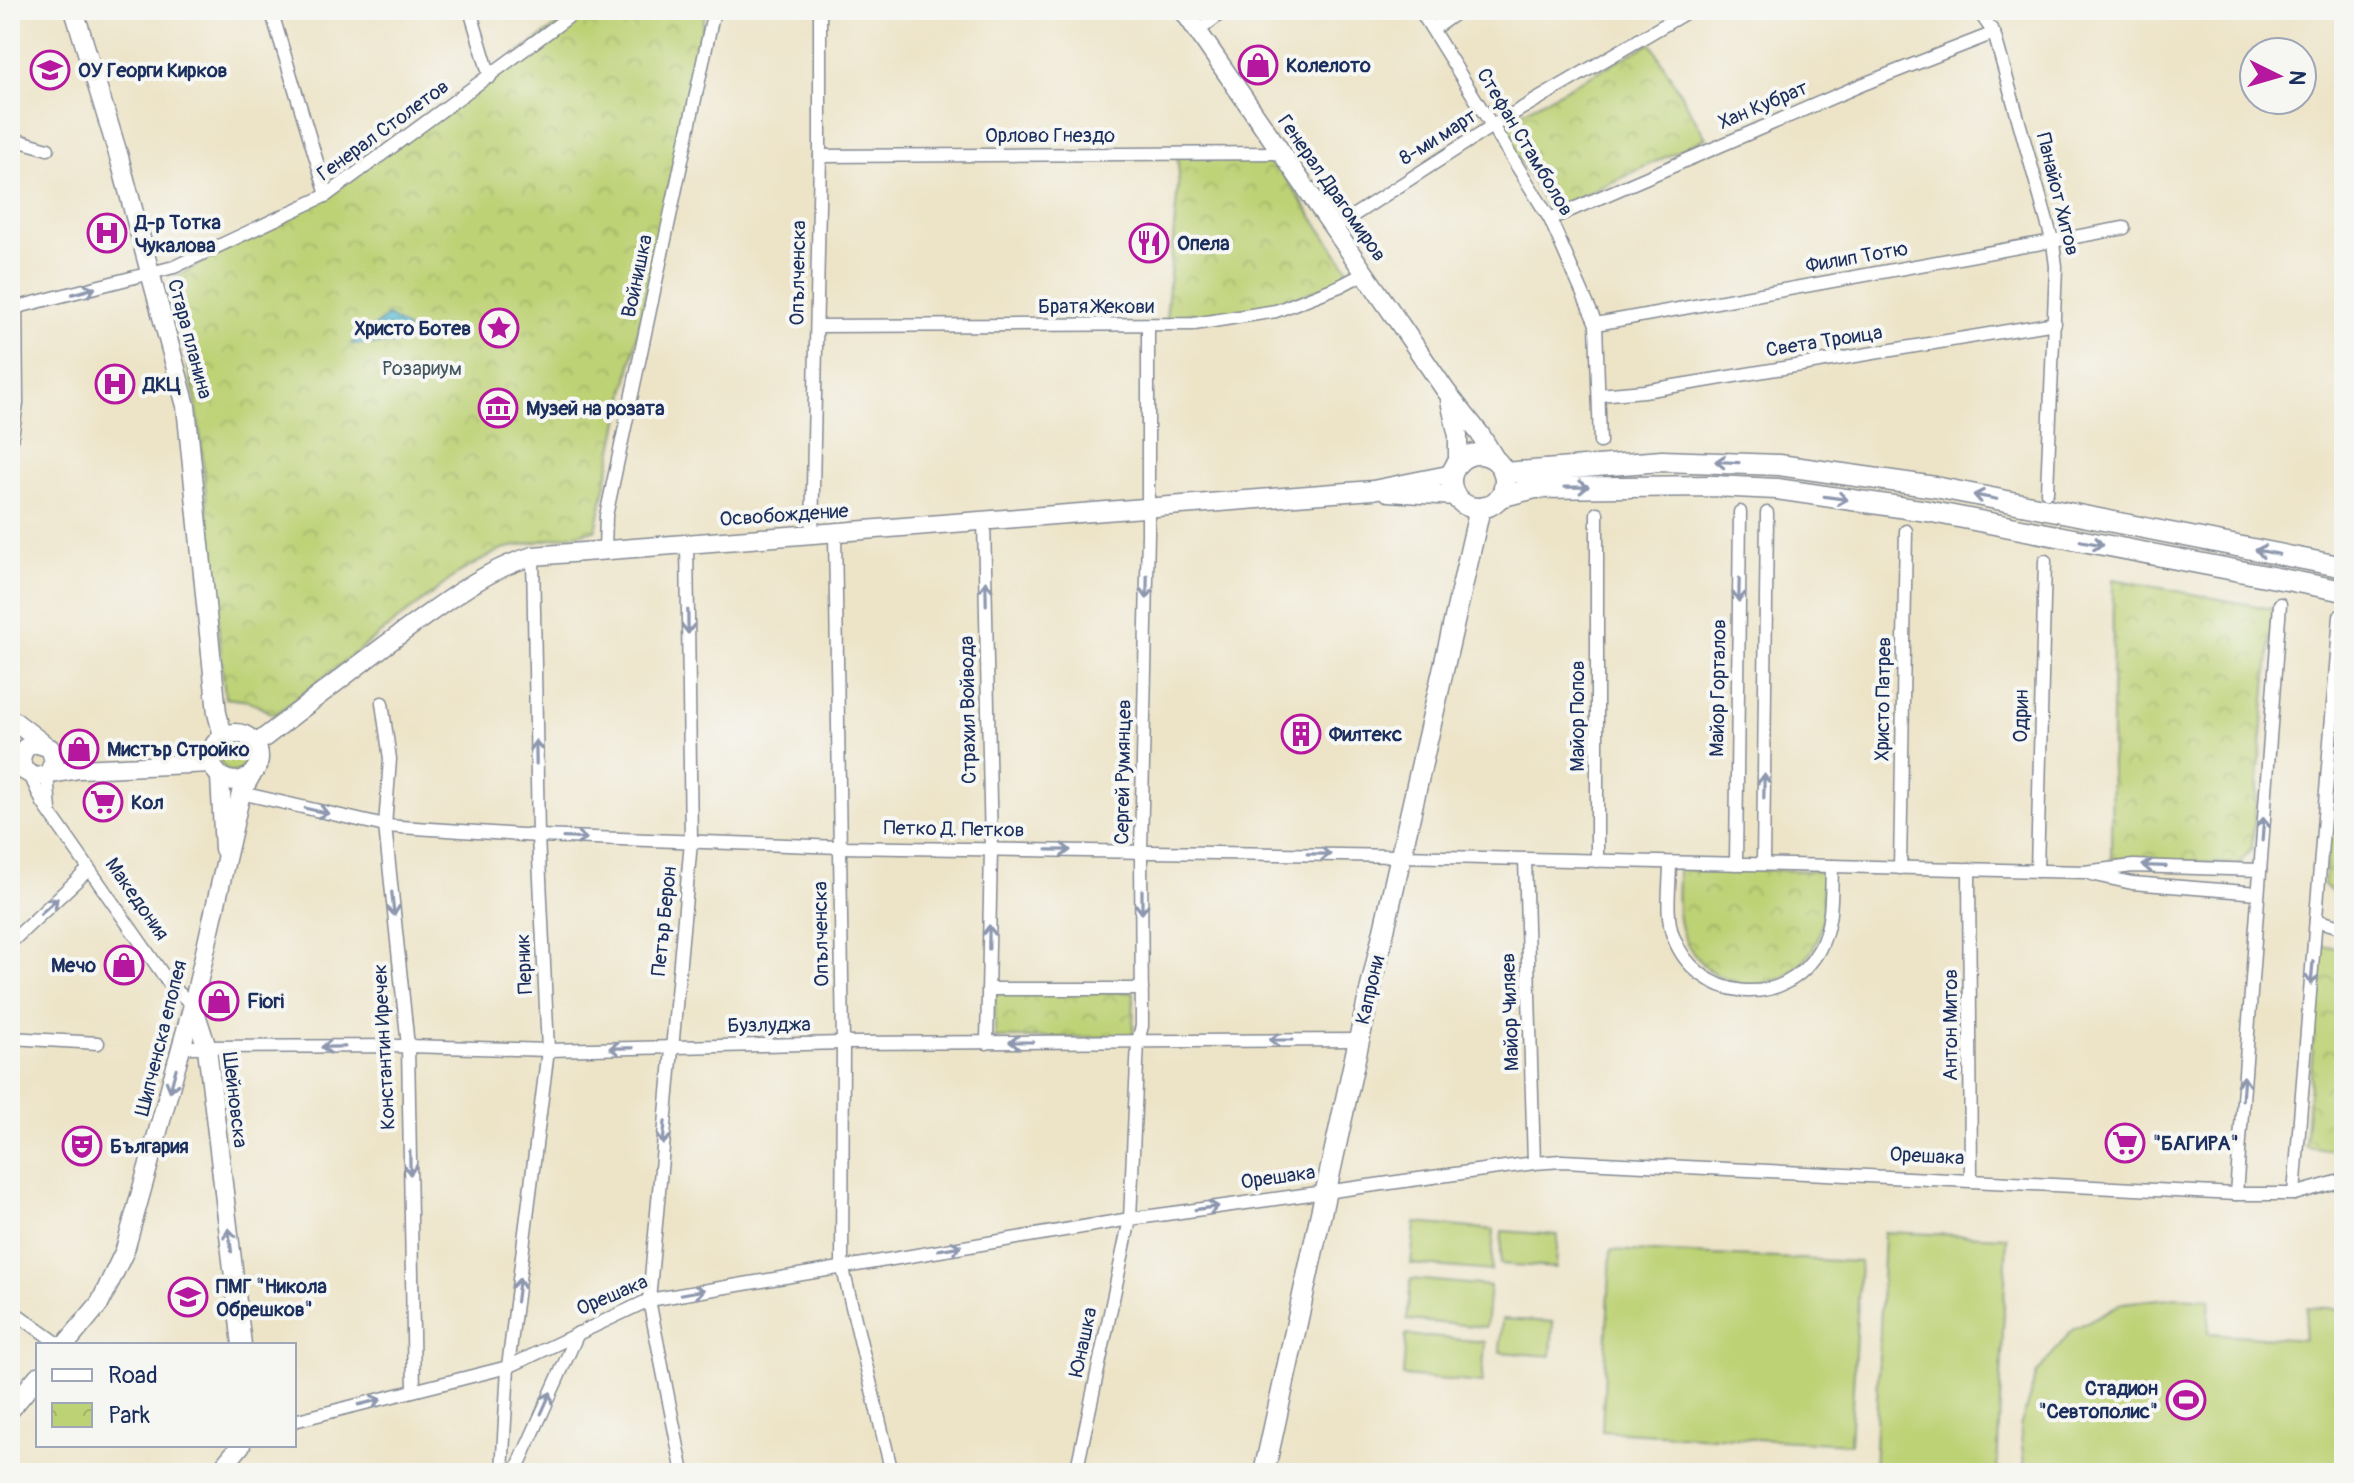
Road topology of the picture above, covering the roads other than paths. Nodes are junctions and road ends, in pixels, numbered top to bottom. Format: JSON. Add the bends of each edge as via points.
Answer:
{"nodes":[{"id":1,"x":74,"y":10,"type":"edge"},
{"id":2,"x":271,"y":10,"type":"edge"},
{"id":3,"x":470,"y":10,"type":"edge"},
{"id":4,"x":578,"y":10,"type":"edge"},
{"id":5,"x":714,"y":10,"type":"edge"},
{"id":6,"x":820,"y":10,"type":"edge"},
{"id":7,"x":1183,"y":10,"type":"edge"},
{"id":8,"x":1225,"y":10,"type":"edge"},
{"id":9,"x":1420,"y":10,"type":"edge"},
{"id":10,"x":1460,"y":10,"type":"edge"},
{"id":11,"x":1690,"y":10,"type":"edge"},
{"id":12,"x":1978,"y":10,"type":"edge"},
{"id":13,"x":1433,"y":29,"type":"junction"},
{"id":14,"x":1198,"y":31,"type":"junction"},
{"id":15,"x":1994,"y":33,"type":"junction"},
{"id":16,"x":490,"y":77,"type":"junction"},
{"id":17,"x":1492,"y":126,"type":"junction"},
{"id":18,"x":10,"y":138,"type":"edge"},
{"id":19,"x":48,"y":149,"type":"dead end"},
{"id":20,"x":1280,"y":153,"type":"junction"},
{"id":21,"x":820,"y":156,"type":"junction"},
{"id":22,"x":327,"y":195,"type":"junction"},
{"id":23,"x":1550,"y":219,"type":"junction"},
{"id":24,"x":1334,"y":228,"type":"junction"},
{"id":25,"x":2124,"y":228,"type":"dead end"},
{"id":26,"x":2053,"y":243,"type":"junction"},
{"id":27,"x":150,"y":273,"type":"junction"},
{"id":28,"x":1365,"y":273,"type":"junction"},
{"id":29,"x":13,"y":308,"type":"edge"},
{"id":30,"x":2055,"y":323,"type":"junction"},
{"id":31,"x":1596,"y":324,"type":"junction"},
{"id":32,"x":817,"y":326,"type":"junction"},
{"id":33,"x":1148,"y":326,"type":"junction"},
{"id":34,"x":1446,"y":391,"type":"junction"},
{"id":35,"x":1599,"y":395,"type":"junction"},
{"id":36,"x":1600,"y":442,"type":"dead end"},
{"id":37,"x":10,"y":450,"type":"edge"},
{"id":38,"x":1501,"y":468,"type":"junction"},
{"id":39,"x":1455,"y":469,"type":"junction"},
{"id":40,"x":1373,"y":490,"type":"junction"},
{"id":41,"x":2047,"y":492,"type":"dead end"},
{"id":42,"x":1456,"y":496,"type":"junction"},
{"id":43,"x":1500,"y":497,"type":"junction"},
{"id":44,"x":1480,"y":508,"type":"junction"},
{"id":45,"x":1148,"y":509,"type":"junction"},
{"id":46,"x":1740,"y":512,"type":"dead end"},
{"id":47,"x":1597,"y":513,"type":"dead end"},
{"id":48,"x":1767,"y":513,"type":"dead end"},
{"id":49,"x":984,"y":521,"type":"junction"},
{"id":50,"x":1906,"y":531,"type":"dead end"},
{"id":51,"x":835,"y":533,"type":"junction"},
{"id":52,"x":812,"y":536,"type":"junction"},
{"id":53,"x":687,"y":544,"type":"junction"},
{"id":54,"x":605,"y":550,"type":"junction"},
{"id":55,"x":533,"y":556,"type":"junction"},
{"id":56,"x":2045,"y":561,"type":"dead end"},
{"id":57,"x":2344,"y":567,"type":"edge"},
{"id":58,"x":2344,"y":591,"type":"edge"},
{"id":59,"x":2280,"y":604,"type":"dead end"},
{"id":60,"x":2340,"y":616,"type":"dead end"},
{"id":61,"x":382,"y":703,"type":"dead end"},
{"id":62,"x":10,"y":718,"type":"edge"},
{"id":63,"x":223,"y":736,"type":"junction"},
{"id":64,"x":10,"y":741,"type":"edge"},
{"id":65,"x":256,"y":744,"type":"junction"},
{"id":66,"x":49,"y":749,"type":"junction"},
{"id":67,"x":79,"y":769,"type":"junction"},
{"id":68,"x":215,"y":770,"type":"junction"},
{"id":69,"x":30,"y":771,"type":"edge"},
{"id":70,"x":246,"y":785,"type":"junction"},
{"id":71,"x":385,"y":826,"type":"junction"},
{"id":72,"x":538,"y":836,"type":"junction"},
{"id":73,"x":691,"y":842,"type":"junction"},
{"id":74,"x":840,"y":847,"type":"junction"},
{"id":75,"x":991,"y":849,"type":"junction"},
{"id":76,"x":1141,"y":851,"type":"junction"},
{"id":77,"x":1401,"y":856,"type":"junction"},
{"id":78,"x":1525,"y":859,"type":"junction"},
{"id":79,"x":1597,"y":861,"type":"junction"},
{"id":80,"x":1670,"y":863,"type":"junction"},
{"id":81,"x":1736,"y":864,"type":"junction"},
{"id":82,"x":1763,"y":864,"type":"junction"},
{"id":83,"x":226,"y":866,"type":"junction"},
{"id":84,"x":1832,"y":866,"type":"junction"},
{"id":85,"x":1900,"y":868,"type":"junction"},
{"id":86,"x":89,"y":869,"type":"junction"},
{"id":87,"x":1969,"y":869,"type":"junction"},
{"id":88,"x":2260,"y":870,"type":"junction"},
{"id":89,"x":2037,"y":871,"type":"junction"},
{"id":90,"x":2084,"y":872,"type":"junction"},
{"id":91,"x":2258,"y":893,"type":"junction"},
{"id":92,"x":2316,"y":920,"type":"junction"},
{"id":93,"x":2344,"y":928,"type":"edge"},
{"id":94,"x":10,"y":943,"type":"edge"},
{"id":95,"x":988,"y":989,"type":"junction"},
{"id":96,"x":1142,"y":989,"type":"junction"},
{"id":97,"x":193,"y":1005,"type":"junction"},
{"id":98,"x":10,"y":1038,"type":"edge"},
{"id":99,"x":1359,"y":1040,"type":"junction"},
{"id":100,"x":1138,"y":1041,"type":"junction"},
{"id":101,"x":98,"y":1043,"type":"dead end"},
{"id":102,"x":843,"y":1043,"type":"junction"},
{"id":103,"x":987,"y":1043,"type":"junction"},
{"id":104,"x":408,"y":1046,"type":"junction"},
{"id":105,"x":181,"y":1047,"type":"junction"},
{"id":106,"x":672,"y":1047,"type":"junction"},
{"id":107,"x":207,"y":1048,"type":"junction"},
{"id":108,"x":548,"y":1050,"type":"junction"},
{"id":109,"x":1534,"y":1163,"type":"junction"},
{"id":110,"x":1971,"y":1180,"type":"junction"},
{"id":111,"x":2344,"y":1180,"type":"edge"},
{"id":112,"x":1326,"y":1192,"type":"junction"},
{"id":113,"x":2236,"y":1194,"type":"junction"},
{"id":114,"x":2294,"y":1194,"type":"junction"},
{"id":115,"x":1130,"y":1219,"type":"junction"},
{"id":116,"x":842,"y":1265,"type":"junction"},
{"id":117,"x":649,"y":1300,"type":"junction"},
{"id":118,"x":10,"y":1309,"type":"edge"},
{"id":119,"x":578,"y":1333,"type":"junction"},
{"id":120,"x":60,"y":1343,"type":"edge"},
{"id":121,"x":65,"y":1343,"type":"edge"},
{"id":122,"x":242,"y":1343,"type":"edge"},
{"id":123,"x":508,"y":1367,"type":"junction"},
{"id":124,"x":36,"y":1378,"type":"edge"},
{"id":125,"x":414,"y":1390,"type":"junction"},
{"id":126,"x":10,"y":1410,"type":"edge"},
{"id":127,"x":296,"y":1420,"type":"edge"},
{"id":128,"x":239,"y":1447,"type":"edge"},
{"id":129,"x":218,"y":1473,"type":"edge"},
{"id":130,"x":502,"y":1473,"type":"edge"},
{"id":131,"x":515,"y":1473,"type":"edge"},
{"id":132,"x":683,"y":1473,"type":"edge"},
{"id":133,"x":892,"y":1473,"type":"edge"},
{"id":134,"x":1076,"y":1473,"type":"edge"},
{"id":135,"x":1264,"y":1473,"type":"edge"}],
"edges":[{"from":1,"to":27,"type":"main road","name":"Стара планина"},
{"from":2,"to":22,"type":"street"},
{"from":3,"to":16,"type":"street"},
{"from":4,"to":16,"type":"street","name":"Генерал Столетов"},
{"from":5,"to":54,"type":"street","name":"Войнишка","via":[[606,516]]},
{"from":6,"to":21,"type":"street","name":"Опълченска"},
{"from":7,"to":14,"type":"main road","name":"Генерал Драгомиров"},
{"from":8,"to":14,"type":"street"},
{"from":9,"to":13,"type":"street","name":"Стефан Стамболов"},
{"from":10,"to":13,"type":"street"},
{"from":11,"to":17,"type":"street","name":"8-ми март"},
{"from":12,"to":15,"type":"street","name":"Панайот Хитов"},
{"from":13,"to":17,"type":"street","name":"Стефан Стамболов"},
{"from":14,"to":20,"type":"main road","name":"Генерал Драгомиров"},
{"from":15,"to":23,"type":"street","name":"Хан Кубрат"},
{"from":15,"to":26,"type":"street","name":"Панайот Хитов"},
{"from":16,"to":22,"type":"street","name":"Генерал Столетов"},
{"from":17,"to":23,"type":"street","name":"Стефан Стамболов"},
{"from":17,"to":24,"type":"street","name":"8-ми март"},
{"from":18,"to":19,"type":"street"},
{"from":20,"to":21,"type":"street","name":"Орлово Гнездо"},
{"from":20,"to":24,"type":"main road","name":"Генерал Драгомиров"},
{"from":21,"to":32,"type":"street","name":"Опълченска"},
{"from":22,"to":27,"type":"street","name":"Генерал Столетов","via":[[174,267]]},
{"from":23,"to":31,"type":"street","name":"Стефан Стамболов"},
{"from":24,"to":28,"type":"main road","name":"Генерал Драгомиров"},
{"from":25,"to":26,"type":"street","name":"Филип Тотю"},
{"from":26,"to":30,"type":"street","name":"Панайот Хитов"},
{"from":26,"to":31,"type":"street","name":"Филип Тотю"},
{"from":29,"to":27,"type":"street","one_way":true},
{"from":27,"to":63,"type":"main road","name":"Стара планина","via":[[189,425]]},
{"from":28,"to":33,"type":"street","name":"Братя Жекови","via":[[1276,311]]},
{"from":28,"to":34,"type":"main road","name":"Генерал Драгомиров"},
{"from":29,"to":37,"type":"street","via":[[17,403]]},
{"from":30,"to":35,"type":"street","name":"Света Троица"},
{"from":30,"to":41,"type":"street","name":"Панайот Хитов"},
{"from":31,"to":35,"type":"street","name":"Стефан Стамболов"},
{"from":32,"to":33,"type":"street","name":"Братя Жекови"},
{"from":32,"to":52,"type":"street","name":"Опълченска"},
{"from":33,"to":45,"type":"street","name":"Сергей Румянцев"},
{"from":34,"to":38,"type":"main road","name":"Генерал Драгомиров"},
{"from":34,"to":39,"type":"main road","name":"Генерал Драгомиров","via":[[1455,421]]},
{"from":35,"to":36,"type":"street","name":"Стефан Стамболов"},
{"from":38,"to":39,"type":"main road","via":[[1477,454]]},
{"from":38,"to":43,"type":"main road","via":[[1505,485]]},
{"from":57,"to":38,"type":"main road","one_way":true,"via":[[1935,487],[1779,465],[1662,461]]},
{"from":39,"to":40,"type":"main road","name":"Освобождение"},
{"from":39,"to":42,"type":"main road"},
{"from":40,"to":42,"type":"main road","name":"Освобождение"},
{"from":40,"to":45,"type":"main road","name":"Освобождение"},
{"from":42,"to":44,"type":"main road"},
{"from":43,"to":44,"type":"main road"},
{"from":43,"to":58,"type":"main road","one_way":true,"via":[[1535,488],[1777,489],[1927,511]]},
{"from":44,"to":77,"type":"main road","name":"Капрони"},
{"from":45,"to":49,"type":"main road","name":"Освобождение"},
{"from":45,"to":76,"type":"street","name":"Сергей Румянцев","one_way":true},
{"from":46,"to":81,"type":"street","name":"Майор Горталов","one_way":true},
{"from":47,"to":79,"type":"street","name":"Майор Попов"},
{"from":82,"to":48,"type":"street","one_way":true},
{"from":49,"to":51,"type":"main road","name":"Освобождение"},
{"from":75,"to":49,"type":"street","name":"Страхил Войвода","one_way":true},
{"from":50,"to":85,"type":"street","name":"Христо Патрев"},
{"from":51,"to":52,"type":"main road","name":"Освобождение"},
{"from":51,"to":74,"type":"street","name":"Опълченска"},
{"from":52,"to":53,"type":"main road","name":"Освобождение"},
{"from":53,"to":54,"type":"main road","name":"Освобождение"},
{"from":53,"to":73,"type":"street","name":"Петър Берон","one_way":true},
{"from":54,"to":55,"type":"main road","name":"Освобождение"},
{"from":55,"to":65,"type":"main road","name":"Освобождение","via":[[466,588]]},
{"from":72,"to":55,"type":"street","name":"Перник","one_way":true},
{"from":56,"to":89,"type":"street","name":"Одрин"},
{"from":88,"to":59,"type":"street","one_way":true},
{"from":60,"to":92,"type":"street"},
{"from":61,"to":71,"type":"street","name":"Константин Иречек","via":[[390,759]]},
{"from":62,"to":66,"type":"main road"},
{"from":63,"to":65,"type":"main road","via":[[244,734]]},
{"from":63,"to":68,"type":"main road","via":[[212,748]]},
{"from":64,"to":69,"type":"main road","name":"Македония"},
{"from":65,"to":70,"type":"main road","via":[[260,758]]},
{"from":66,"to":67,"type":"main road"},
{"from":66,"to":69,"type":"main road","via":[[54,761]]},
{"from":66,"to":69,"type":"main road","via":[[30,745],[22,753]]},
{"from":67,"to":68,"type":"main road"},
{"from":67,"to":69,"type":"main road"},
{"from":68,"to":70,"type":"main road"},
{"from":68,"to":83,"type":"main road","name":"Шипченска епопея"},
{"from":69,"to":86,"type":"street","name":"Македония","via":[[43,803]]},
{"from":70,"to":71,"type":"street","name":"Петко Д. Петков","one_way":true},
{"from":70,"to":83,"type":"main road","name":"Шипченска епопея"},
{"from":71,"to":72,"type":"street","name":"Петко Д. Петков"},
{"from":71,"to":104,"type":"street","name":"Константин Иречек","one_way":true},
{"from":72,"to":73,"type":"street","name":"Петко Д. Петков","one_way":true},
{"from":72,"to":108,"type":"street","name":"Перник"},
{"from":73,"to":74,"type":"street","name":"Петко Д. Петков"},
{"from":73,"to":106,"type":"street","name":"Петър Берон"},
{"from":74,"to":75,"type":"street","name":"Петко Д. Петков"},
{"from":74,"to":102,"type":"street","name":"Опълченска"},
{"from":75,"to":76,"type":"street","name":"Петко Д. Петков","one_way":true},
{"from":95,"to":75,"type":"street","name":"Страхил Войвода","one_way":true},
{"from":76,"to":77,"type":"street","name":"Петко Д. Петков","one_way":true},
{"from":76,"to":96,"type":"street","name":"Сергей Румянцев","one_way":true},
{"from":77,"to":78,"type":"street","name":"Петко Д. Петков"},
{"from":77,"to":99,"type":"main road","name":"Капрони"},
{"from":78,"to":79,"type":"street","name":"Петко Д. Петков"},
{"from":78,"to":109,"type":"street","name":"Майор Чиляев"},
{"from":79,"to":80,"type":"street","name":"Петко Д. Петков"},
{"from":80,"to":81,"type":"street","name":"Петко Д. Петков"},
{"from":80,"to":84,"type":"street","via":[[1671,926],[1682,952],[1711,980],[1751,991],[1789,983],[1815,956],[1829,924]]},
{"from":81,"to":82,"type":"street","name":"Петко Д. Петков"},
{"from":82,"to":84,"type":"street","name":"Петко Д. Петков"},
{"from":83,"to":97,"type":"main road","name":"Шипченска епопея"},
{"from":84,"to":85,"type":"street","name":"Петко Д. Петков"},
{"from":85,"to":87,"type":"street","name":"Петко Д. Петков"},
{"from":94,"to":86,"type":"street","one_way":true},
{"from":86,"to":97,"type":"street","name":"Македония","via":[[171,986]]},
{"from":87,"to":89,"type":"street","name":"Петко Д. Петков"},
{"from":87,"to":110,"type":"street","name":"Антон Митов"},
{"from":88,"to":90,"type":"street","name":"Петко Д. Петков","one_way":true,"via":[[2133,866]]},
{"from":88,"to":91,"type":"street"},
{"from":89,"to":90,"type":"street","name":"Петко Д. Петков"},
{"from":90,"to":91,"type":"street","name":"Петко Д. Петков","via":[[2132,883]]},
{"from":113,"to":91,"type":"street","one_way":true},
{"from":92,"to":93,"type":"street"},
{"from":92,"to":114,"type":"street","one_way":true},
{"from":95,"to":96,"type":"street"},
{"from":95,"to":103,"type":"street","name":"Страхил Войвода"},
{"from":96,"to":100,"type":"street","name":"Сергей Румянцев"},
{"from":97,"to":105,"type":"main road","name":"Шипченска епопея"},
{"from":97,"to":107,"type":"main road","name":"Шейновска"},
{"from":98,"to":101,"type":"street"},
{"from":99,"to":100,"type":"street","name":"Бузлуджа","one_way":true},
{"from":99,"to":112,"type":"main road","name":"Капрони"},
{"from":100,"to":103,"type":"street","name":"Бузлуджа","one_way":true},
{"from":100,"to":115,"type":"street","name":"Сергей Румянцев"},
{"from":102,"to":103,"type":"street","name":"Бузлуджа"},
{"from":102,"to":106,"type":"street","name":"Бузлуджа"},
{"from":102,"to":116,"type":"street","name":"Опълченска"},
{"from":104,"to":107,"type":"street","name":"Бузлуджа","one_way":true},
{"from":104,"to":108,"type":"street","name":"Бузлуджа"},
{"from":104,"to":125,"type":"street","name":"Константин Иречек","one_way":true},
{"from":105,"to":107,"type":"street","name":"Бузлуджа"},
{"from":105,"to":121,"type":"main road","name":"Шипченска епопея","one_way":true,"via":[[125,1250],[100,1303]]},
{"from":106,"to":108,"type":"street","name":"Бузлуджа","one_way":true},
{"from":106,"to":117,"type":"street","name":"Петър Берон","one_way":true},
{"from":122,"to":107,"type":"main road","name":"Шейновска","one_way":true},
{"from":123,"to":108,"type":"street","name":"Перник","one_way":true},
{"from":109,"to":110,"type":"street","name":"Орешака"},
{"from":109,"to":112,"type":"street","name":"Орешака"},
{"from":110,"to":113,"type":"street","name":"Орешака"},
{"from":111,"to":114,"type":"street","name":"Орешака"},
{"from":115,"to":112,"type":"street","name":"Орешака","one_way":true},
{"from":112,"to":135,"type":"main road","name":"Капрони"},
{"from":113,"to":114,"type":"street","name":"Орешака"},
{"from":116,"to":115,"type":"street","name":"Орешака","one_way":true},
{"from":115,"to":134,"type":"street","name":"Юнашка"},
{"from":117,"to":116,"type":"street","name":"Орешака","one_way":true},
{"from":116,"to":133,"type":"street","name":"Опълченска"},
{"from":117,"to":119,"type":"street","name":"Орешака"},
{"from":117,"to":132,"type":"street","name":"Петър Берон"},
{"from":118,"to":120,"type":"street"},
{"from":119,"to":123,"type":"street","name":"Орешака"},
{"from":131,"to":119,"type":"street","one_way":true},
{"from":123,"to":125,"type":"street","name":"Орешака"},
{"from":123,"to":130,"type":"street","name":"Перник"},
{"from":124,"to":126,"type":"main road"},
{"from":127,"to":125,"type":"street","name":"Орешака","one_way":true},
{"from":128,"to":129,"type":"main road"}]}
